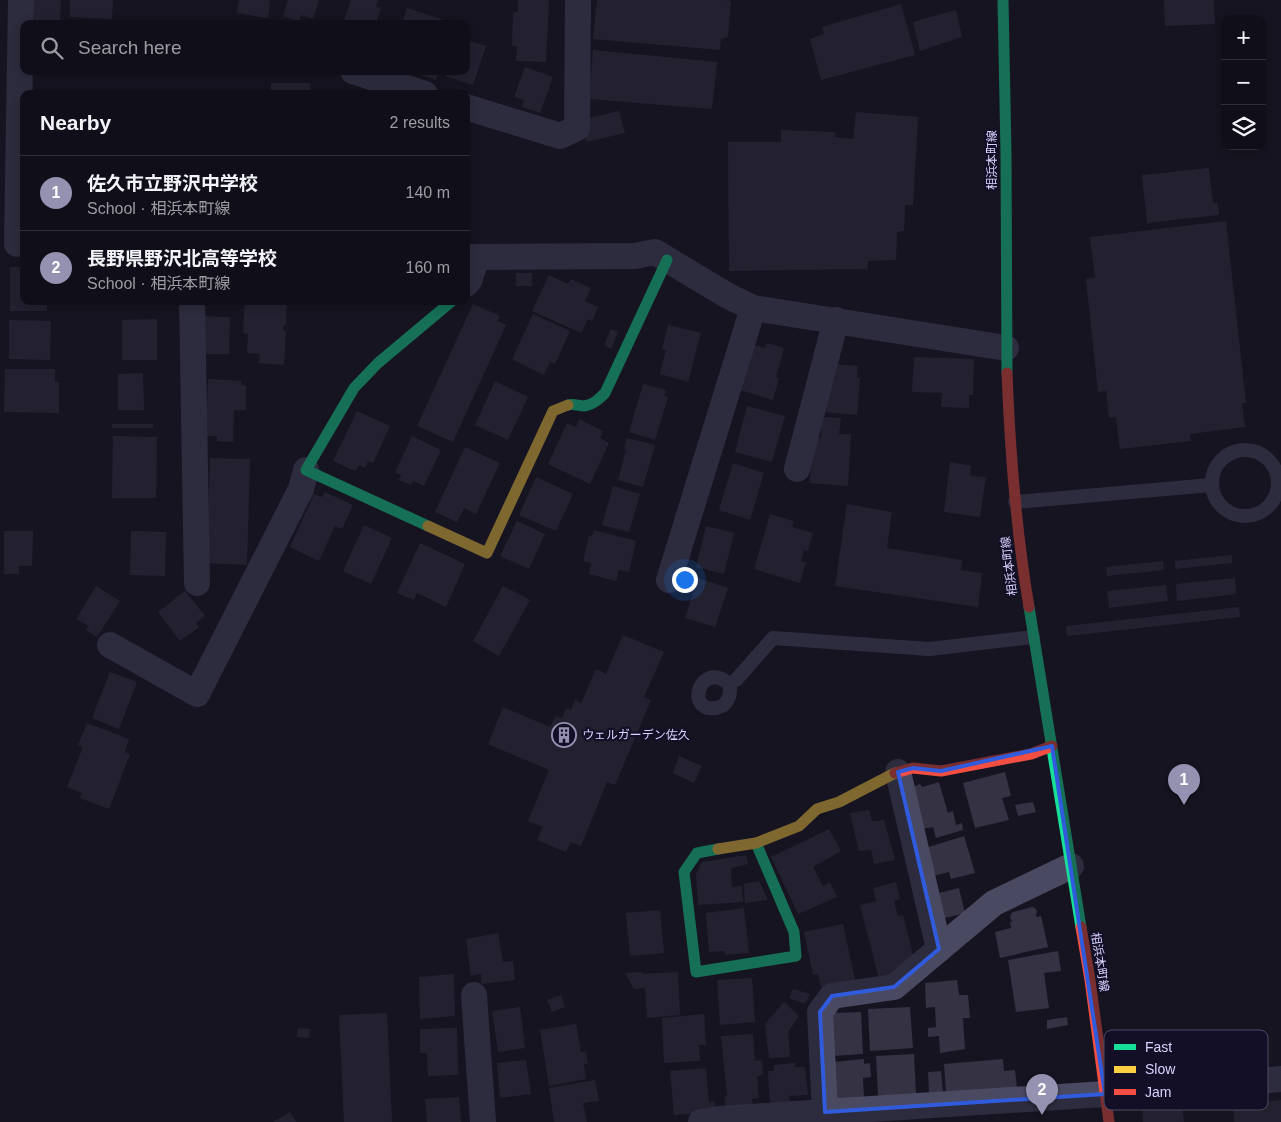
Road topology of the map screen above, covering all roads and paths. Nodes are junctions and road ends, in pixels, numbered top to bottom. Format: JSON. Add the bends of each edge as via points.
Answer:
{"nodes":[{"id":1,"x":22,"y":0,"type":"edge"},
{"id":2,"x":578,"y":0,"type":"edge"},
{"id":3,"x":1003,"y":0,"type":"edge"},
{"id":4,"x":21,"y":20,"type":"edge"},
{"id":5,"x":20,"y":61,"type":"edge"},
{"id":6,"x":366,"y":75,"type":"edge"},
{"id":7,"x":412,"y":90,"type":"edge"},
{"id":8,"x":470,"y":108,"type":"edge"},
{"id":9,"x":14,"y":243,"type":"edge"},
{"id":10,"x":472,"y":257,"type":"edge"},
{"id":11,"x":667,"y":260,"type":"junction"},
{"id":12,"x":192,"y":305,"type":"edge"},
{"id":13,"x":447,"y":305,"type":"edge"},
{"id":14,"x":753,"y":308,"type":"junction"},
{"id":15,"x":836,"y":320,"type":"junction"},
{"id":16,"x":1006,"y":348,"type":"junction"},
{"id":17,"x":797,"y":469,"type":"dead end"},
{"id":18,"x":306,"y":470,"type":"junction"},
{"id":19,"x":1212,"y":485,"type":"junction"},
{"id":20,"x":1016,"y":502,"type":"junction"},
{"id":21,"x":669,"y":580,"type":"dead end"},
{"id":22,"x":197,"y":583,"type":"dead end"},
{"id":23,"x":1033,"y":637,"type":"junction"},
{"id":24,"x":110,"y":645,"type":"dead end"},
{"id":25,"x":729,"y":684,"type":"dead end"},
{"id":26,"x":1052,"y":746,"type":"junction"},
{"id":27,"x":898,"y":772,"type":"junction"},
{"id":28,"x":756,"y":843,"type":"junction"},
{"id":29,"x":1071,"y":866,"type":"junction"},
{"id":30,"x":938,"y":949,"type":"junction"},
{"id":31,"x":474,"y":995,"type":"dead end"},
{"id":32,"x":1281,"y":1079,"type":"edge"},
{"id":33,"x":1104,"y":1080,"type":"edge"},
{"id":34,"x":1268,"y":1080,"type":"edge"},
{"id":35,"x":1104,"y":1094,"type":"edge"},
{"id":36,"x":825,"y":1112,"type":"junction"},
{"id":37,"x":483,"y":1122,"type":"edge"},
{"id":38,"x":701,"y":1122,"type":"edge"}],
"edges":[{"from":1,"to":4,"type":"street"},
{"from":2,"to":8,"type":"street","via":[[577,128],[560,136]]},
{"from":3,"to":16,"type":"street","name":"相浜本町線"},
{"from":5,"to":9,"type":"street"},
{"from":6,"to":7,"type":"street"},
{"from":10,"to":11,"type":"street","via":[[635,256],[655,252]]},
{"from":11,"to":14,"type":"street"},
{"from":11,"to":18,"type":"street","via":[[605,393],[597,402],[586,406],[572,404],[553,411],[487,553]]},
{"from":12,"to":22,"type":"street"},
{"from":13,"to":18,"type":"street","via":[[378,363],[354,388]]},
{"from":14,"to":15,"type":"street"},
{"from":14,"to":21,"type":"street"},
{"from":15,"to":16,"type":"street"},
{"from":15,"to":17,"type":"street"},
{"from":16,"to":20,"type":"street","name":"相浜本町線"},
{"from":18,"to":24,"type":"street","via":[[301,489],[197,694]]},
{"from":19,"to":19,"type":"lane","via":[[1218,464],[1226,456],[1242,450],[1268,459],[1278,480],[1272,502],[1261,512],[1246,516],[1236,515],[1219,504]]},
{"from":19,"to":20,"type":"lane"},
{"from":20,"to":23,"type":"street","name":"相浜本町線"},
{"from":23,"to":25,"type":"lane","via":[[929,649],[774,638]]},
{"from":23,"to":26,"type":"street","name":"相浜本町線"},
{"from":26,"to":27,"type":"street","via":[[1031,754],[942,771],[913,768]]},
{"from":26,"to":29,"type":"street","name":"相浜本町線"},
{"from":27,"to":28,"type":"street","via":[[839,802],[817,809],[800,826]]},
{"from":27,"to":30,"type":"street"},
{"from":28,"to":28,"type":"street","via":[[697,853],[684,872],[696,972],[796,956],[794,932]]},
{"from":29,"to":30,"type":"street","via":[[994,903]]},
{"from":29,"to":33,"type":"street","name":"相浜本町線"},
{"from":30,"to":36,"type":"street","via":[[894,987],[832,996],[820,1012]]},
{"from":31,"to":37,"type":"street"},
{"from":32,"to":34,"type":"street"},
{"from":35,"to":36,"type":"street"},
{"from":36,"to":38,"type":"street"}]}
